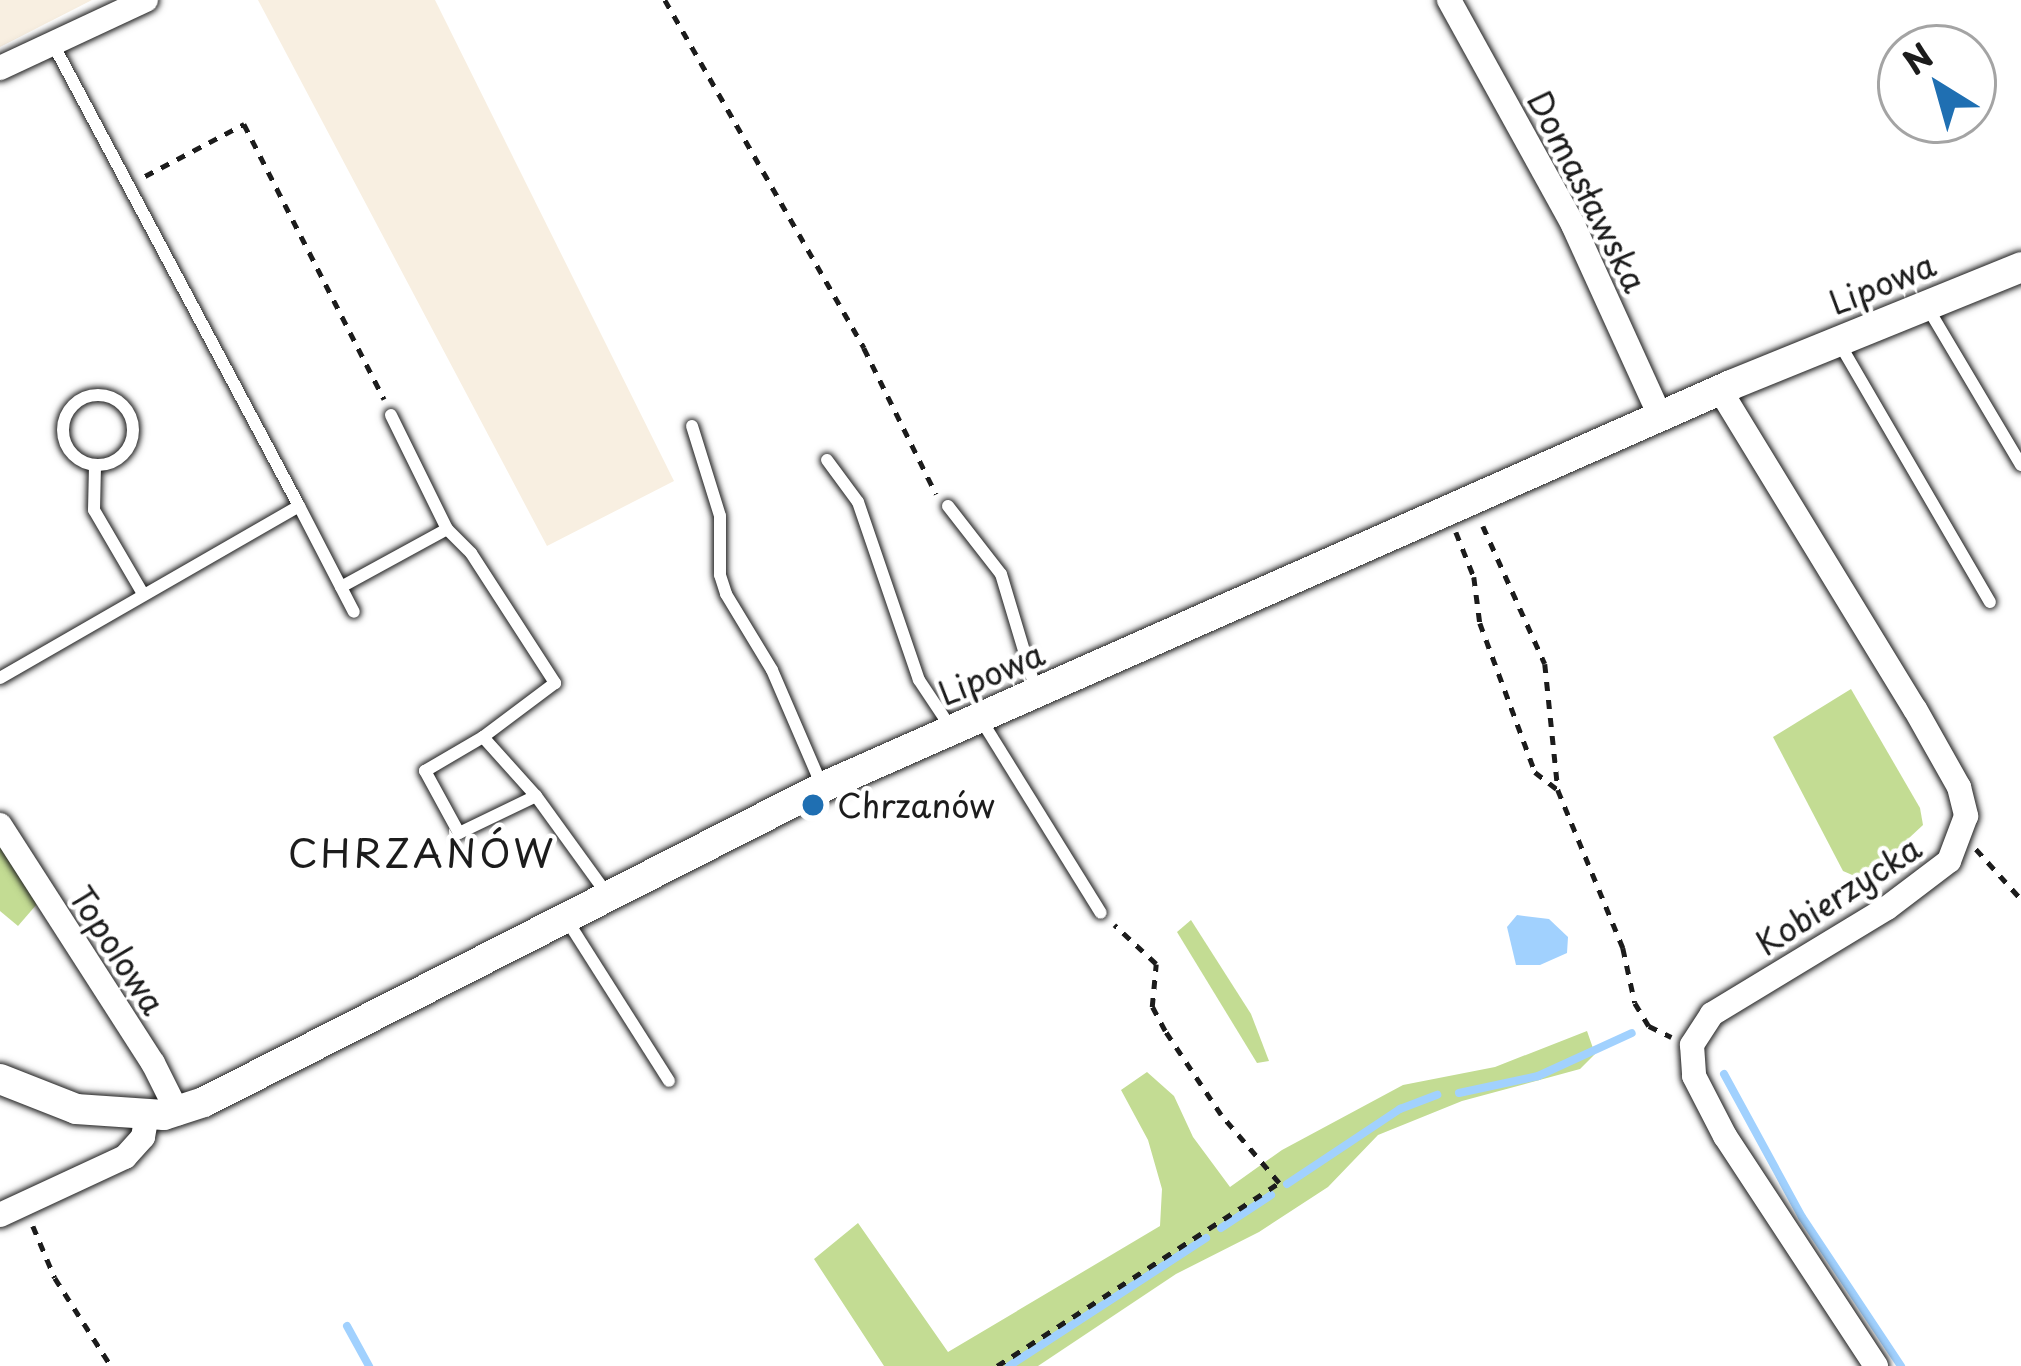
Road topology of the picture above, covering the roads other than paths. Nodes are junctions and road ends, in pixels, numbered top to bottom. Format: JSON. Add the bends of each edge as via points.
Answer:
{"nodes":[{"id":1,"x":146,"y":0,"type":"edge"},
{"id":2,"x":1449,"y":0,"type":"edge"},
{"id":3,"x":52,"y":42,"type":"junction"},
{"id":4,"x":0,"y":68,"type":"edge"},
{"id":5,"x":2021,"y":267,"type":"edge"},
{"id":6,"x":1926,"y":304,"type":"junction"},
{"id":7,"x":1837,"y":340,"type":"junction"},
{"id":8,"x":1720,"y":390,"type":"junction"},
{"id":9,"x":392,"y":415,"type":"road end"},
{"id":10,"x":1660,"y":416,"type":"junction"},
{"id":11,"x":692,"y":426,"type":"dead end"},
{"id":12,"x":827,"y":460,"type":"dead end"},
{"id":13,"x":2021,"y":465,"type":"edge"},
{"id":14,"x":95,"y":466,"type":"junction"},
{"id":15,"x":299,"y":506,"type":"junction"},
{"id":16,"x":948,"y":506,"type":"road end"},
{"id":17,"x":447,"y":529,"type":"junction"},
{"id":18,"x":341,"y":587,"type":"junction"},
{"id":19,"x":143,"y":594,"type":"junction"},
{"id":20,"x":1990,"y":602,"type":"dead end"},
{"id":21,"x":354,"y":612,"type":"dead end"},
{"id":22,"x":0,"y":678,"type":"edge"},
{"id":23,"x":1036,"y":692,"type":"junction"},
{"id":24,"x":965,"y":723,"type":"junction"},
{"id":25,"x":483,"y":737,"type":"junction"},
{"id":26,"x":823,"y":787,"type":"junction"},
{"id":27,"x":536,"y":796,"type":"junction"},
{"id":28,"x":0,"y":825,"type":"edge"},
{"id":29,"x":607,"y":894,"type":"junction"},
{"id":30,"x":1102,"y":913,"type":"road end"},
{"id":31,"x":564,"y":916,"type":"junction"},
{"id":32,"x":0,"y":1078,"type":"edge"},
{"id":33,"x":670,"y":1081,"type":"dead end"},
{"id":34,"x":162,"y":1114,"type":"junction"},
{"id":35,"x":12,"y":1210,"type":"edge"},
{"id":36,"x":1876,"y":1366,"type":"edge"}],
"edges":[{"from":1,"to":3,"type":"street"},
{"from":2,"to":10,"type":"street","name":"Domasławska","via":[[1573,225]]},
{"from":3,"to":4,"type":"street"},
{"from":3,"to":15,"type":"lane"},
{"from":5,"to":6,"type":"street","name":"Lipowa"},
{"from":6,"to":7,"type":"street","name":"Lipowa"},
{"from":6,"to":13,"type":"lane"},
{"from":7,"to":8,"type":"street","name":"Lipowa"},
{"from":7,"to":20,"type":"lane"},
{"from":8,"to":10,"type":"street","name":"Lipowa"},
{"from":8,"to":36,"type":"street","name":"Kobierzycka","via":[[1959,787],[1966,816],[1949,861],[1925,882],[1712,1014],[1694,1039],[1691,1065],[1702,1096]]},
{"from":9,"to":17,"type":"lane"},
{"from":10,"to":23,"type":"street","name":"Lipowa"},
{"from":11,"to":26,"type":"lane","via":[[720,516],[726,594],[772,670]]},
{"from":12,"to":24,"type":"lane","via":[[866,520],[919,680]]},
{"from":14,"to":14,"type":"lane","via":[[125,454],[133,433],[121,403],[100,395],[79,400],[62,428],[67,449]]},
{"from":14,"to":19,"type":"lane","via":[[94,510]]},
{"from":15,"to":18,"type":"lane"},
{"from":15,"to":19,"type":"lane"},
{"from":16,"to":23,"type":"lane","via":[[1001,574]]},
{"from":17,"to":18,"type":"lane"},
{"from":17,"to":25,"type":"lane","via":[[555,683]]},
{"from":18,"to":21,"type":"lane"},
{"from":19,"to":22,"type":"lane"},
{"from":23,"to":24,"type":"street","name":"Lipowa"},
{"from":24,"to":26,"type":"street","name":"Lipowa"},
{"from":24,"to":30,"type":"lane"},
{"from":25,"to":27,"type":"lane"},
{"from":25,"to":27,"type":"lane","via":[[425,771],[459,833]]},
{"from":26,"to":29,"type":"street","name":"Lipowa"},
{"from":27,"to":29,"type":"lane"},
{"from":28,"to":34,"type":"street","name":"Topolowa","via":[[153,1063]]},
{"from":29,"to":31,"type":"street","name":"Lipowa"},
{"from":31,"to":33,"type":"lane"},
{"from":31,"to":34,"type":"street","name":"Lipowa"},
{"from":32,"to":34,"type":"street","via":[[76,1109]]},
{"from":34,"to":35,"type":"street","via":[[125,1157]]}]}
